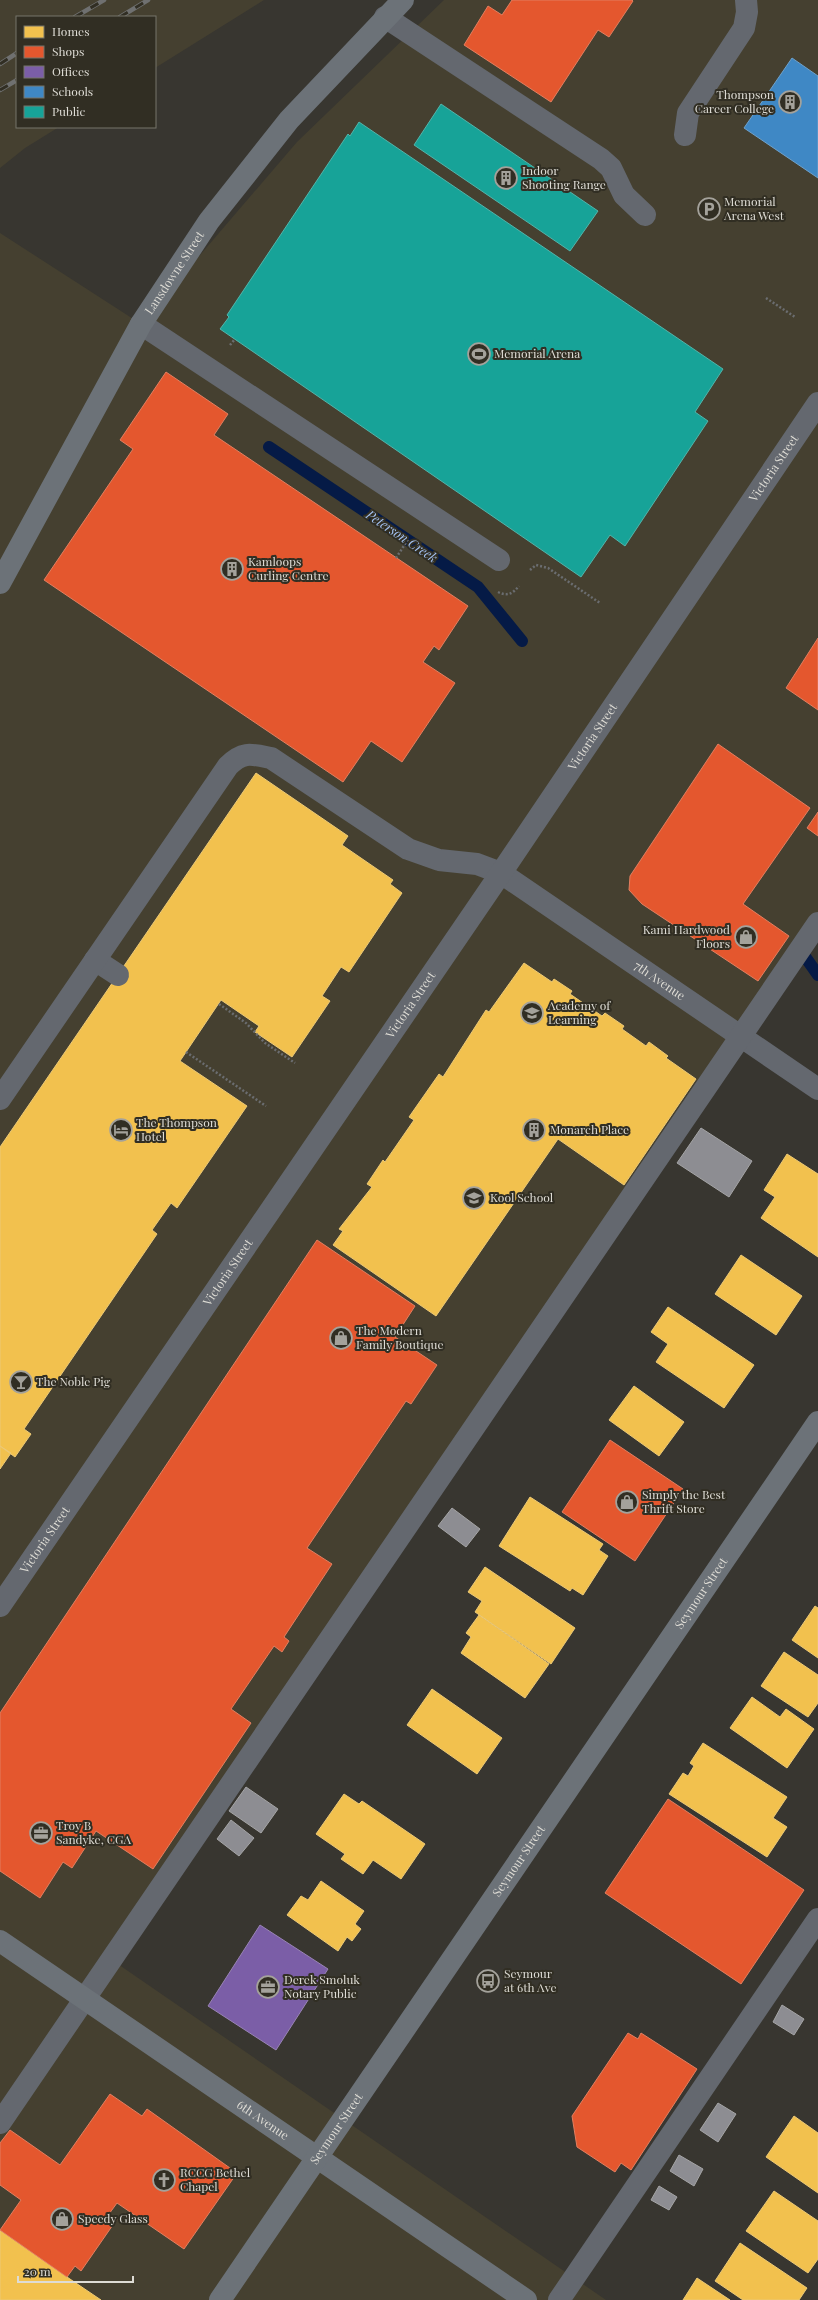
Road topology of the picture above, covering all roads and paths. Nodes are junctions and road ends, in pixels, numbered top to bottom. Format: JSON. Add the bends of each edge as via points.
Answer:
{"nodes":[{"id":1,"x":403,"y":0,"type":"edge"},
{"id":2,"x":746,"y":0,"type":"edge"},
{"id":3,"x":385,"y":17,"type":"junction"},
{"id":4,"x":685,"y":135,"type":"dead end"},
{"id":5,"x":645,"y":215,"type":"dead end"},
{"id":6,"x":766,"y":298,"type":"dead end"},
{"id":7,"x":795,"y":317,"type":"dead end"},
{"id":8,"x":141,"y":324,"type":"junction"},
{"id":9,"x":818,"y":403,"type":"edge"},
{"id":10,"x":409,"y":539,"type":"dead end"},
{"id":11,"x":396,"y":558,"type":"dead end"},
{"id":12,"x":499,"y":560,"type":"dead end"},
{"id":13,"x":530,"y":570,"type":"dead end"},
{"id":14,"x":0,"y":583,"type":"edge"},
{"id":15,"x":600,"y":603,"type":"dead end"},
{"id":16,"x":501,"y":873,"type":"junction"},
{"id":17,"x":818,"y":923,"type":"edge"},
{"id":18,"x":95,"y":960,"type":"junction"},
{"id":19,"x":118,"y":975,"type":"dead end"},
{"id":20,"x":219,"y":1004,"type":"dead end"},
{"id":21,"x":741,"y":1036,"type":"junction"},
{"id":22,"x":186,"y":1052,"type":"dead end"},
{"id":23,"x":295,"y":1063,"type":"dead end"},
{"id":24,"x":818,"y":1089,"type":"edge"},
{"id":25,"x":0,"y":1099,"type":"edge"},
{"id":26,"x":266,"y":1106,"type":"dead end"},
{"id":27,"x":818,"y":1422,"type":"edge"},
{"id":28,"x":0,"y":1606,"type":"edge"},
{"id":29,"x":818,"y":1919,"type":"edge"},
{"id":30,"x":0,"y":1941,"type":"edge"},
{"id":31,"x":84,"y":1999,"type":"junction"},
{"id":32,"x":0,"y":2123,"type":"edge"},
{"id":33,"x":316,"y":2158,"type":"junction"},
{"id":34,"x":220,"y":2300,"type":"edge"},
{"id":35,"x":526,"y":2300,"type":"edge"},
{"id":36,"x":559,"y":2300,"type":"edge"}],
"edges":[{"from":1,"to":3,"type":"main road","name":"Lansdowne Street"},
{"from":2,"to":4,"type":"street","via":[[744,28],[688,113]]},
{"from":3,"to":5,"type":"street","via":[[602,159],[611,168],[624,195]]},
{"from":3,"to":8,"type":"main road","name":"Lansdowne Street","via":[[289,120],[208,221]]},
{"from":6,"to":7,"type":"path"},
{"from":8,"to":12,"type":"street"},
{"from":8,"to":14,"type":"main road","name":"Lansdowne Street"},
{"from":9,"to":16,"type":"street","name":"Victoria Street"},
{"from":10,"to":11,"type":"path"},
{"from":13,"to":15,"type":"path","via":[[536,565],[548,568]]},
{"from":16,"to":18,"type":"street","name":"7th Avenue","via":[[477,864],[439,860],[408,849],[271,758],[252,754],[238,756],[228,766]]},
{"from":16,"to":21,"type":"street","name":"7th Avenue"},
{"from":16,"to":28,"type":"street","name":"Victoria Street"},
{"from":17,"to":21,"type":"street"},
{"from":18,"to":19,"type":"street"},
{"from":18,"to":25,"type":"street"},
{"from":20,"to":23,"type":"path","via":[[246,1023],[265,1044]]},
{"from":21,"to":24,"type":"street","name":"7th Avenue"},
{"from":21,"to":31,"type":"street"},
{"from":22,"to":26,"type":"path"},
{"from":27,"to":33,"type":"main road","name":"Seymour Street"},
{"from":29,"to":36,"type":"street"},
{"from":30,"to":31,"type":"main road","name":"6th Avenue"},
{"from":31,"to":32,"type":"street"},
{"from":31,"to":33,"type":"main road","name":"6th Avenue"},
{"from":33,"to":34,"type":"main road","name":"Seymour Street"},
{"from":33,"to":35,"type":"main road","name":"6th Avenue"}]}
